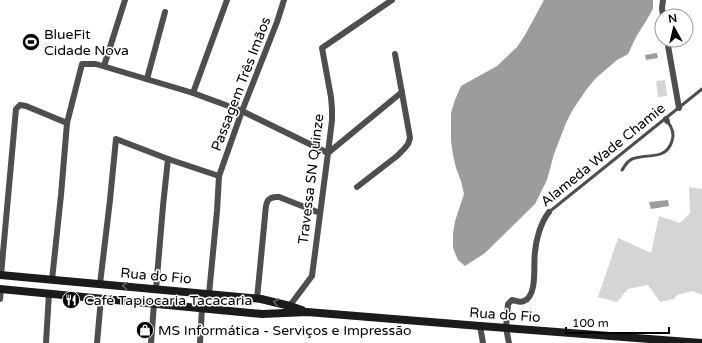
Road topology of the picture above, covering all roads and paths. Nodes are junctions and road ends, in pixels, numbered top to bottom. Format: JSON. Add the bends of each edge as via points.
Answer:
{"nodes":[{"id":1,"x":125,"y":0,"type":"edge"},
{"id":2,"x":227,"y":0,"type":"edge"},
{"id":3,"x":284,"y":0,"type":"edge"},
{"id":4,"x":392,"y":0,"type":"edge"},
{"id":5,"x":165,"y":12,"type":"dead end"},
{"id":6,"x":669,"y":48,"type":"edge"},
{"id":7,"x":395,"y":54,"type":"dead end"},
{"id":8,"x":104,"y":66,"type":"junction"},
{"id":9,"x":147,"y":78,"type":"junction"},
{"id":10,"x":702,"y":89,"type":"edge"},
{"id":11,"x":402,"y":92,"type":"junction"},
{"id":12,"x":193,"y":93,"type":"junction"},
{"id":13,"x":679,"y":108,"type":"junction"},
{"id":14,"x":242,"y":111,"type":"junction"},
{"id":15,"x":666,"y":120,"type":"junction"},
{"id":16,"x":66,"y":123,"type":"junction"},
{"id":17,"x":328,"y":153,"type":"junction"},
{"id":18,"x":168,"y":159,"type":"junction"},
{"id":19,"x":622,"y":170,"type":"dead end"},
{"id":20,"x":219,"y":176,"type":"junction"},
{"id":21,"x":357,"y":187,"type":"dead end"},
{"id":22,"x":550,"y":212,"type":"joint"},
{"id":23,"x":320,"y":213,"type":"junction"},
{"id":24,"x":0,"y":275,"type":"edge"},
{"id":25,"x":21,"y":276,"type":"junction"},
{"id":26,"x":36,"y":278,"type":"junction"},
{"id":27,"x":52,"y":280,"type":"junction"},
{"id":28,"x":100,"y":284,"type":"junction"},
{"id":29,"x":0,"y":289,"type":"edge"},
{"id":30,"x":156,"y":289,"type":"junction"},
{"id":31,"x":19,"y":291,"type":"junction"},
{"id":32,"x":34,"y":292,"type":"junction"},
{"id":33,"x":49,"y":293,"type":"junction"},
{"id":34,"x":209,"y":294,"type":"junction"},
{"id":35,"x":102,"y":298,"type":"junction"},
{"id":36,"x":257,"y":299,"type":"junction"},
{"id":37,"x":0,"y":300,"type":"edge"},
{"id":38,"x":154,"y":304,"type":"junction"},
{"id":39,"x":202,"y":308,"type":"junction"},
{"id":40,"x":288,"y":309,"type":"junction"},
{"id":41,"x":480,"y":326,"type":"junction"},
{"id":42,"x":506,"y":328,"type":"junction"},
{"id":43,"x":46,"y":343,"type":"edge"},
{"id":44,"x":97,"y":343,"type":"edge"},
{"id":45,"x":151,"y":343,"type":"edge"},
{"id":46,"x":200,"y":343,"type":"edge"},
{"id":47,"x":483,"y":343,"type":"edge"},
{"id":48,"x":508,"y":343,"type":"edge"},
{"id":49,"x":702,"y":343,"type":"edge"}],
"edges":[{"from":1,"to":8,"type":"street"},
{"from":2,"to":12,"type":"street"},
{"from":3,"to":14,"type":"street","name":"Passagem Três Imãos"},
{"from":4,"to":17,"type":"street","name":"Travessa SN Quinze","via":[[322,48],[332,109]]},
{"from":5,"to":9,"type":"street"},
{"from":6,"to":13,"type":"street"},
{"from":7,"to":11,"type":"street"},
{"from":8,"to":9,"type":"street"},
{"from":8,"to":16,"type":"street","via":[[82,64]]},
{"from":9,"to":12,"type":"street"},
{"from":10,"to":13,"type":"lane","name":"Alameda Wade Chamie"},
{"from":11,"to":17,"type":"street"},
{"from":11,"to":21,"type":"street","via":[[410,138],[408,144],[397,156]]},
{"from":12,"to":14,"type":"street"},
{"from":13,"to":15,"type":"lane","name":"Alameda Wade Chamie"},
{"from":14,"to":17,"type":"street"},
{"from":14,"to":20,"type":"street","name":"Passagem Três Imãos"},
{"from":15,"to":19,"type":"lane","via":[[674,136],[669,148],[660,155],[632,159]]},
{"from":15,"to":22,"type":"lane","name":"Alameda Wade Chamie"},
{"from":16,"to":24,"type":"street","via":[[26,106],[20,105],[16,109]]},
{"from":16,"to":27,"type":"street"},
{"from":17,"to":23,"type":"street","name":"Travessa SN Quinze"},
{"from":18,"to":20,"type":"street"},
{"from":18,"to":28,"type":"street","via":[[116,139]]},
{"from":18,"to":30,"type":"street"},
{"from":20,"to":34,"type":"street","name":"Passagem Três Imãos"},
{"from":22,"to":42,"type":"street","name":"Alameda Wade Chamie","via":[[544,218],[537,240],[532,292],[524,301],[510,301]]},
{"from":23,"to":36,"type":"street","via":[[279,196],[269,199]]},
{"from":23,"to":40,"type":"street","name":"Travessa SN Quinze","via":[[312,276]]},
{"from":24,"to":25,"type":"street","name":"Rua do Fio"},
{"from":25,"to":26,"type":"street","name":"Rua do Fio"},
{"from":25,"to":31,"type":"street","via":[[23,284]]},
{"from":26,"to":27,"type":"street","name":"Rua do Fio"},
{"from":26,"to":32,"type":"street","via":[[32,285]]},
{"from":27,"to":28,"type":"street","name":"Rua do Fio"},
{"from":30,"to":28,"type":"street","name":"Rua do Fio","one_way":true},
{"from":29,"to":31,"type":"street","name":"Rua do Fio"},
{"from":29,"to":37,"type":"street"},
{"from":30,"to":34,"type":"street","name":"Rua do Fio"},
{"from":31,"to":32,"type":"street","name":"Rua do Fio"},
{"from":32,"to":33,"type":"street","name":"Rua do Fio"},
{"from":33,"to":35,"type":"street","name":"Rua do Fio"},
{"from":33,"to":43,"type":"street"},
{"from":34,"to":36,"type":"street","name":"Rua do Fio"},
{"from":35,"to":38,"type":"street","name":"Rua do Fio"},
{"from":35,"to":44,"type":"street"},
{"from":40,"to":36,"type":"street","name":"Rua do Fio","one_way":true},
{"from":38,"to":39,"type":"street","name":"Rua do Fio"},
{"from":38,"to":45,"type":"street"},
{"from":39,"to":40,"type":"street","name":"Rua do Fio","via":[[262,314]]},
{"from":39,"to":46,"type":"street"},
{"from":40,"to":41,"type":"street","name":"Rua do Fio"},
{"from":41,"to":42,"type":"street","name":"Rua do Fio"},
{"from":41,"to":47,"type":"street"},
{"from":42,"to":48,"type":"street"},
{"from":42,"to":49,"type":"street","name":"Rua do Fio"}]}
